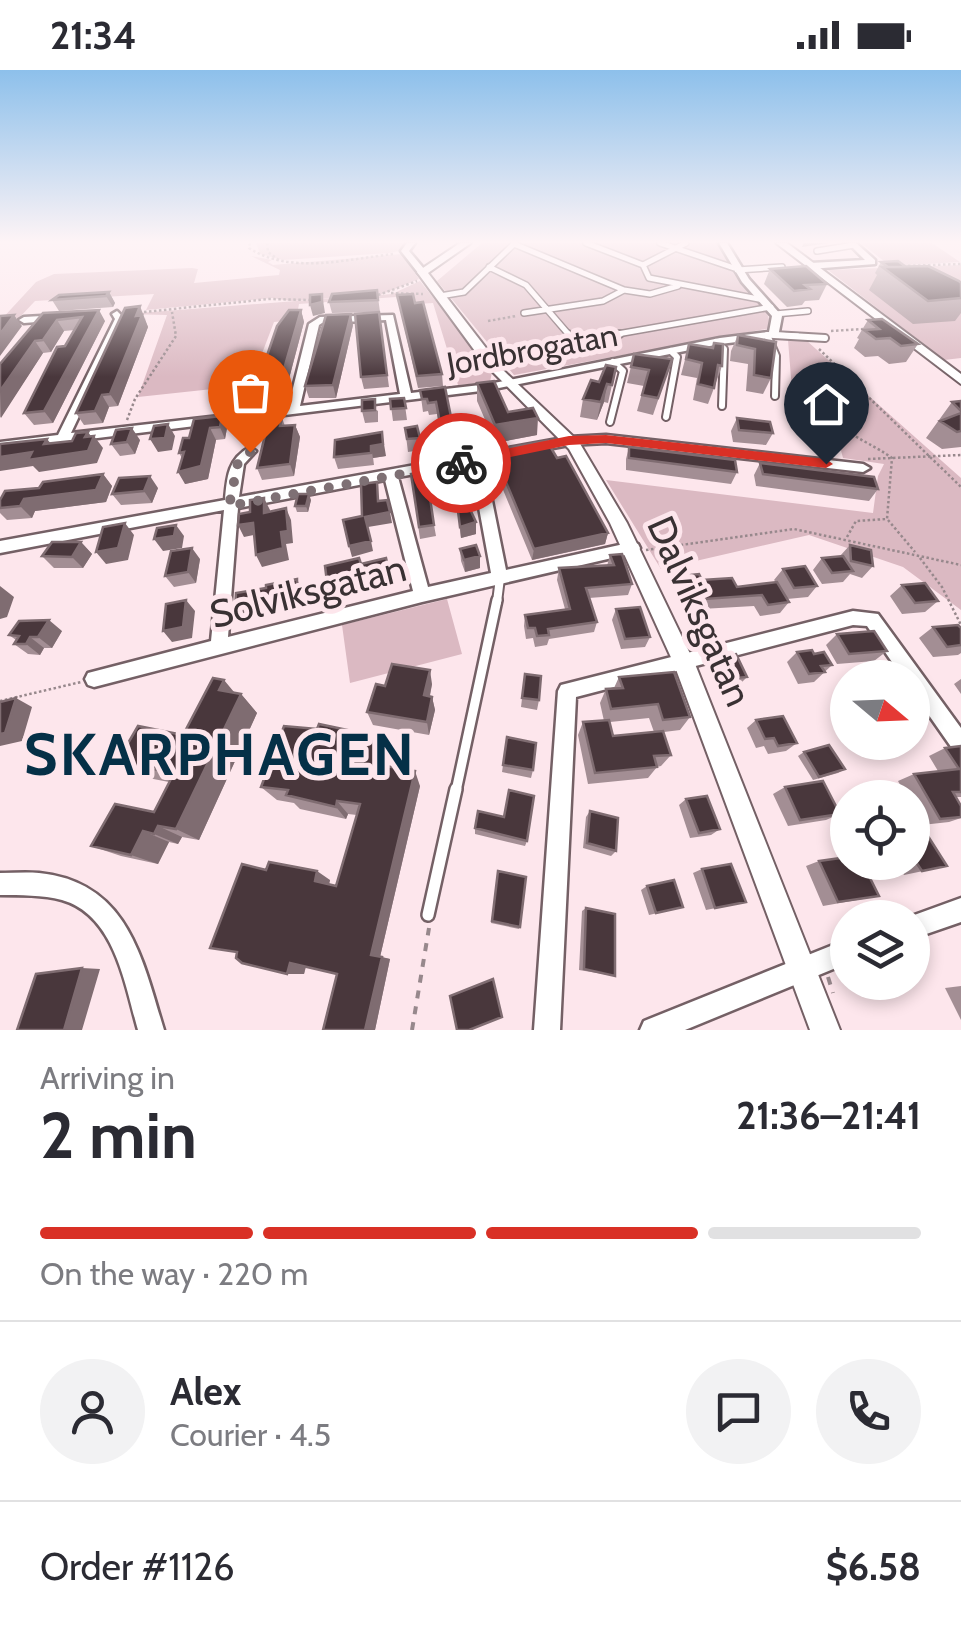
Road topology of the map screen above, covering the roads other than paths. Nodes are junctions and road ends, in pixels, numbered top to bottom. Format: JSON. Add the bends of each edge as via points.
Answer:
{"nodes":[{"id":1,"x":432,"y":288,"type":"edge"},
{"id":2,"x":468,"y":288,"type":"edge"},
{"id":3,"x":528,"y":288,"type":"edge"},
{"id":4,"x":619,"y":288,"type":"edge"},
{"id":5,"x":672,"y":288,"type":"edge"},
{"id":6,"x":686,"y":288,"type":"edge"},
{"id":7,"x":753,"y":288,"type":"edge"},
{"id":8,"x":839,"y":288,"type":"edge"},
{"id":9,"x":624,"y":290,"type":"junction"},
{"id":10,"x":440,"y":296,"type":"junction"},
{"id":11,"x":770,"y":307,"type":"junction"},
{"id":12,"x":548,"y":310,"type":"junction"},
{"id":13,"x":808,"y":311,"type":"dead end"},
{"id":14,"x":143,"y":312,"type":"edge"},
{"id":15,"x":524,"y":313,"type":"road end"},
{"id":16,"x":117,"y":314,"type":"junction"},
{"id":17,"x":99,"y":315,"type":"edge"},
{"id":18,"x":81,"y":316,"type":"edge"},
{"id":19,"x":45,"y":319,"type":"junction"},
{"id":20,"x":24,"y":320,"type":"dead end"},
{"id":21,"x":32,"y":334,"type":"edge"},
{"id":22,"x":771,"y":335,"type":"junction"},
{"id":23,"x":825,"y":338,"type":"dead end"},
{"id":24,"x":575,"y":342,"type":"junction"},
{"id":25,"x":716,"y":342,"type":"junction"},
{"id":26,"x":671,"y":351,"type":"junction"},
{"id":27,"x":507,"y":354,"type":"dead end"},
{"id":28,"x":613,"y":362,"type":"junction"},
{"id":29,"x":961,"y":380,"type":"edge"},
{"id":30,"x":510,"y":384,"type":"junction"},
{"id":31,"x":775,"y":396,"type":"dead end"},
{"id":32,"x":406,"y":397,"type":"junction"},
{"id":33,"x":722,"y":406,"type":"dead end"},
{"id":34,"x":293,"y":410,"type":"junction"},
{"id":35,"x":666,"y":417,"type":"dead end"},
{"id":36,"x":610,"y":422,"type":"dead end"},
{"id":37,"x":62,"y":438,"type":"junction"},
{"id":38,"x":569,"y":440,"type":"junction"},
{"id":39,"x":0,"y":446,"type":"edge"},
{"id":40,"x":250,"y":452,"type":"dead end"},
{"id":41,"x":477,"y":460,"type":"junction"},
{"id":42,"x":863,"y":468,"type":"road end"},
{"id":43,"x":391,"y":476,"type":"junction"},
{"id":44,"x":229,"y":506,"type":"junction"},
{"id":45,"x":0,"y":547,"type":"edge"},
{"id":46,"x":634,"y":550,"type":"junction"},
{"id":47,"x":500,"y":578,"type":"junction"},
{"id":48,"x":422,"y":596,"type":"junction"},
{"id":49,"x":219,"y":646,"type":"junction"},
{"id":50,"x":682,"y":661,"type":"junction"},
{"id":51,"x":94,"y":679,"type":"road end"},
{"id":52,"x":961,"y":744,"type":"edge"},
{"id":53,"x":0,"y":884,"type":"edge"},
{"id":54,"x":961,"y":910,"type":"edge"},
{"id":55,"x":428,"y":916,"type":"road end"},
{"id":56,"x":930,"y":920,"type":"edge"},
{"id":57,"x":830,"y":958,"type":"edge"},
{"id":58,"x":801,"y":970,"type":"junction"},
{"id":59,"x":151,"y":1030,"type":"edge"},
{"id":60,"x":547,"y":1030,"type":"edge"},
{"id":61,"x":653,"y":1030,"type":"edge"},
{"id":62,"x":825,"y":1030,"type":"edge"}],
"edges":[{"from":1,"to":10,"type":"street","name":"Dalviksgatan"},
{"from":2,"to":10,"type":"lane"},
{"from":3,"to":12,"type":"lane"},
{"from":4,"to":9,"type":"lane"},
{"from":5,"to":9,"type":"lane","via":[[650,294]]},
{"from":6,"to":11,"type":"lane"},
{"from":7,"to":11,"type":"street"},
{"from":8,"to":29,"type":"street"},
{"from":9,"to":12,"type":"lane"},
{"from":10,"to":30,"type":"street","name":"Dalviksgatan"},
{"from":11,"to":13,"type":"lane"},
{"from":11,"to":22,"type":"street"},
{"from":11,"to":24,"type":"lane"},
{"from":12,"to":15,"type":"lane"},
{"from":12,"to":24,"type":"lane"},
{"from":14,"to":16,"type":"street"},
{"from":16,"to":17,"type":"street"},
{"from":16,"to":37,"type":"street"},
{"from":18,"to":19,"type":"street"},
{"from":19,"to":20,"type":"street"},
{"from":19,"to":21,"type":"street"},
{"from":22,"to":23,"type":"lane"},
{"from":22,"to":25,"type":"street","name":"Jordbrogatan"},
{"from":22,"to":31,"type":"lane"},
{"from":24,"to":27,"type":"lane"},
{"from":25,"to":26,"type":"street","name":"Jordbrogatan"},
{"from":25,"to":33,"type":"lane","via":[[724,350]]},
{"from":26,"to":28,"type":"street","name":"Jordbrogatan"},
{"from":26,"to":35,"type":"lane","via":[[677,357]]},
{"from":28,"to":30,"type":"street","name":"Jordbrogatan"},
{"from":28,"to":36,"type":"lane","via":[[623,371]]},
{"from":30,"to":32,"type":"street","name":"Jordbrogatan"},
{"from":30,"to":38,"type":"street","name":"Dalviksgatan"},
{"from":32,"to":34,"type":"street","name":"Jordbrogatan"},
{"from":32,"to":34,"type":"street","via":[[390,318],[320,320]]},
{"from":34,"to":37,"type":"street","name":"Jordbrogatan"},
{"from":37,"to":39,"type":"street","name":"Jordbrogatan"},
{"from":38,"to":41,"type":"street"},
{"from":38,"to":42,"type":"street"},
{"from":38,"to":46,"type":"street","name":"Dalviksgatan"},
{"from":40,"to":44,"type":"street","via":[[238,462]]},
{"from":41,"to":43,"type":"street"},
{"from":41,"to":47,"type":"street"},
{"from":43,"to":44,"type":"street"},
{"from":43,"to":48,"type":"street"},
{"from":44,"to":45,"type":"street"},
{"from":44,"to":49,"type":"street"},
{"from":46,"to":47,"type":"street","name":"Solviksgatan"},
{"from":46,"to":50,"type":"street","name":"Dalviksgatan"},
{"from":47,"to":48,"type":"street","name":"Solviksgatan"},
{"from":47,"to":55,"type":"lane"},
{"from":48,"to":49,"type":"street","name":"Solviksgatan"},
{"from":49,"to":51,"type":"street","name":"Solviksgatan"},
{"from":50,"to":52,"type":"street","via":[[853,618],[872,619]]},
{"from":50,"to":58,"type":"street","name":"Dalviksgatan"},
{"from":50,"to":60,"type":"street","via":[[567,691]]},
{"from":53,"to":59,"type":"street","via":[[34,882],[92,900],[116,926],[134,964]]},
{"from":54,"to":56,"type":"street"},
{"from":57,"to":58,"type":"street"},
{"from":58,"to":61,"type":"street"},
{"from":58,"to":62,"type":"street","name":"Dalviksgatan"}]}
